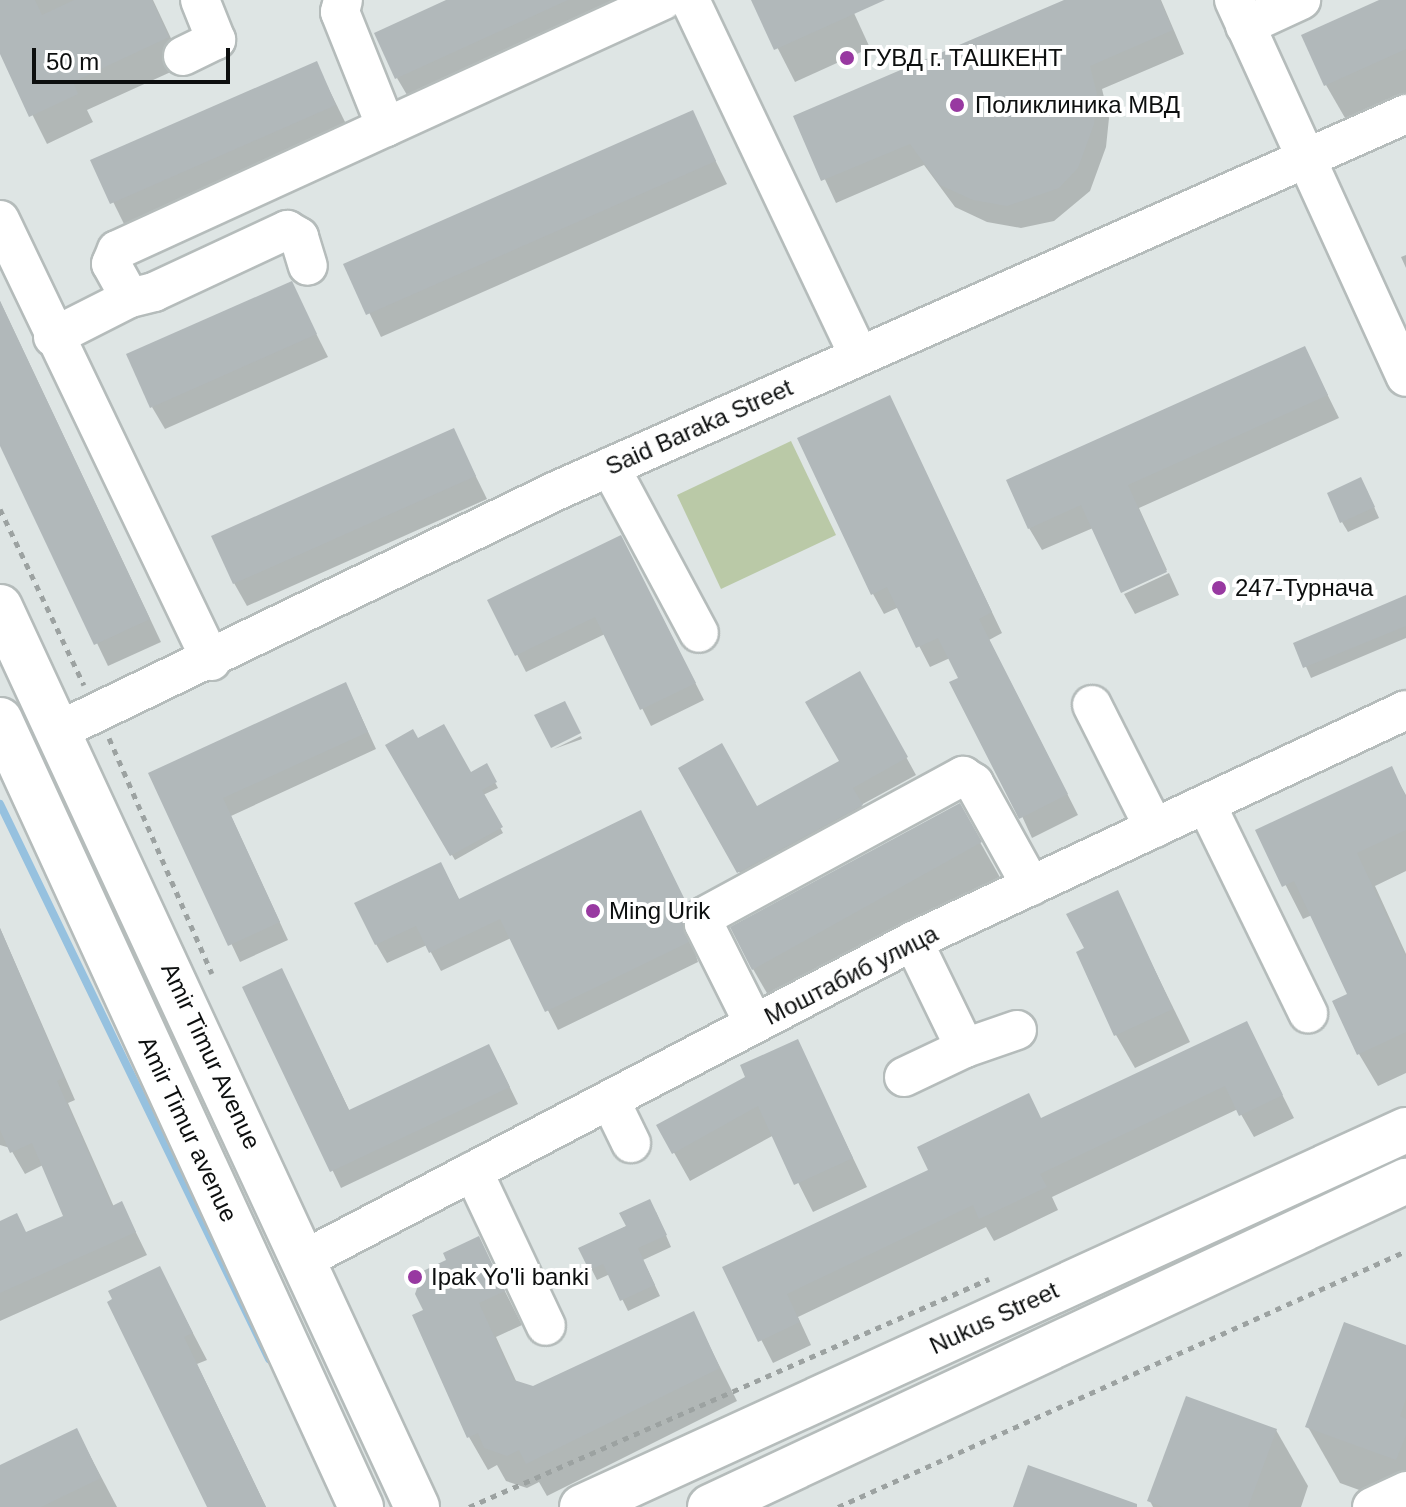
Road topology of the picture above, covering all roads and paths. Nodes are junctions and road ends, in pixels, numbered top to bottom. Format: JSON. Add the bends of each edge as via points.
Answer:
{"nodes":[{"id":1,"x":200,"y":0,"type":"edge"},
{"id":2,"x":343,"y":0,"type":"edge"},
{"id":3,"x":663,"y":0,"type":"edge"},
{"id":4,"x":690,"y":0,"type":"edge"},
{"id":5,"x":1301,"y":0,"type":"edge"},
{"id":6,"x":1240,"y":13,"type":"edge"},
{"id":7,"x":183,"y":56,"type":"dead end"},
{"id":8,"x":1406,"y":114,"type":"edge"},
{"id":9,"x":386,"y":127,"type":"junction"},
{"id":10,"x":1305,"y":156,"type":"junction"},
{"id":11,"x":0,"y":220,"type":"edge"},
{"id":12,"x":308,"y":266,"type":"dead end"},
{"id":13,"x":130,"y":298,"type":"junction"},
{"id":14,"x":53,"y":337,"type":"junction"},
{"id":15,"x":858,"y":354,"type":"junction"},
{"id":16,"x":1403,"y":362,"type":"edge"},
{"id":17,"x":610,"y":467,"type":"junction"},
{"id":18,"x":0,"y":509,"type":"edge"},
{"id":19,"x":0,"y":607,"type":"edge"},
{"id":20,"x":699,"y":633,"type":"dead end"},
{"id":21,"x":211,"y":661,"type":"junction"},
{"id":22,"x":1092,"y":705,"type":"dead end"},
{"id":23,"x":98,"y":713,"type":"junction"},
{"id":24,"x":1404,"y":717,"type":"edge"},
{"id":25,"x":58,"y":731,"type":"junction"},
{"id":26,"x":5,"y":744,"type":"edge"},
{"id":27,"x":1206,"y":804,"type":"junction"},
{"id":28,"x":1154,"y":828,"type":"junction"},
{"id":29,"x":1031,"y":886,"type":"junction"},
{"id":30,"x":913,"y":941,"type":"junction"},
{"id":31,"x":215,"y":983,"type":"dead end"},
{"id":32,"x":1308,"y":1013,"type":"dead end"},
{"id":33,"x":754,"y":1024,"type":"junction"},
{"id":34,"x":1017,"y":1030,"type":"dead end"},
{"id":35,"x":965,"y":1048,"type":"junction"},
{"id":36,"x":904,"y":1077,"type":"dead end"},
{"id":37,"x":610,"y":1100,"type":"junction"},
{"id":38,"x":1406,"y":1130,"type":"edge"},
{"id":39,"x":631,"y":1143,"type":"dead end"},
{"id":40,"x":473,"y":1171,"type":"junction"},
{"id":41,"x":1406,"y":1181,"type":"edge"},
{"id":42,"x":1406,"y":1251,"type":"edge"},
{"id":43,"x":305,"y":1259,"type":"junction"},
{"id":44,"x":996,"y":1276,"type":"dead end"},
{"id":45,"x":257,"y":1280,"type":"junction"},
{"id":46,"x":546,"y":1326,"type":"dead end"},
{"id":47,"x":1406,"y":1491,"type":"edge"},
{"id":48,"x":361,"y":1507,"type":"edge"},
{"id":49,"x":417,"y":1507,"type":"edge"},
{"id":50,"x":469,"y":1507,"type":"edge"},
{"id":51,"x":582,"y":1507,"type":"edge"},
{"id":52,"x":710,"y":1507,"type":"edge"},
{"id":53,"x":838,"y":1507,"type":"edge"},
{"id":54,"x":1372,"y":1507,"type":"edge"}],
"edges":[{"from":1,"to":7,"type":"street","via":[[216,40]]},
{"from":2,"to":9,"type":"street","via":[[340,12]]},
{"from":3,"to":9,"type":"street"},
{"from":4,"to":15,"type":"street"},
{"from":5,"to":6,"type":"street"},
{"from":6,"to":10,"type":"street"},
{"from":8,"to":10,"type":"street","name":"Said Baraka Street"},
{"from":9,"to":13,"type":"street","via":[[117,250],[111,264]]},
{"from":10,"to":15,"type":"street","name":"Said Baraka Street"},
{"from":10,"to":16,"type":"street"},
{"from":11,"to":14,"type":"street"},
{"from":12,"to":13,"type":"street","via":[[299,237],[287,230],[154,292]]},
{"from":13,"to":14,"type":"street"},
{"from":14,"to":21,"type":"street"},
{"from":15,"to":17,"type":"street","name":"Said Baraka Street"},
{"from":17,"to":20,"type":"street"},
{"from":17,"to":21,"type":"street","name":"Said Baraka Street"},
{"from":18,"to":23,"type":"path"},
{"from":19,"to":25,"type":"main road","name":"Amir Timur Avenue"},
{"from":21,"to":23,"type":"street","name":"Said Baraka Street"},
{"from":22,"to":28,"type":"street"},
{"from":23,"to":25,"type":"street","name":"Said Baraka Street"},
{"from":23,"to":31,"type":"path"},
{"from":24,"to":27,"type":"street","name":"Моштабиб улица"},
{"from":25,"to":26,"type":"main road","name":"Said Baraka Street"},
{"from":25,"to":43,"type":"main road","name":"Amir Timur Avenue"},
{"from":26,"to":45,"type":"main road","name":"Amir Timur avenue"},
{"from":27,"to":28,"type":"street","name":"Моштабиб улица"},
{"from":27,"to":32,"type":"street"},
{"from":28,"to":29,"type":"street","name":"Моштабиб улица"},
{"from":29,"to":30,"type":"street","name":"Моштабиб улица"},
{"from":29,"to":33,"type":"street","via":[[974,783],[963,776],[705,916],[704,924]]},
{"from":30,"to":33,"type":"street","name":"Моштабиб улица"},
{"from":30,"to":35,"type":"street"},
{"from":33,"to":37,"type":"street","name":"Моштабиб улица"},
{"from":34,"to":35,"type":"street"},
{"from":35,"to":36,"type":"street"},
{"from":37,"to":39,"type":"street"},
{"from":37,"to":40,"type":"street","name":"Моштабиб улица"},
{"from":38,"to":51,"type":"main road","name":"Nukus Street"},
{"from":40,"to":43,"type":"street","name":"Моштабиб улица"},
{"from":40,"to":46,"type":"street"},
{"from":41,"to":52,"type":"main road","name":"Nukus Street"},
{"from":42,"to":53,"type":"path"},
{"from":43,"to":45,"type":"main road"},
{"from":43,"to":49,"type":"main road","name":"Amir Timur Avenue"},
{"from":44,"to":50,"type":"path"},
{"from":45,"to":48,"type":"main road","name":"Amir Timur avenue"},
{"from":47,"to":54,"type":"street"}]}
